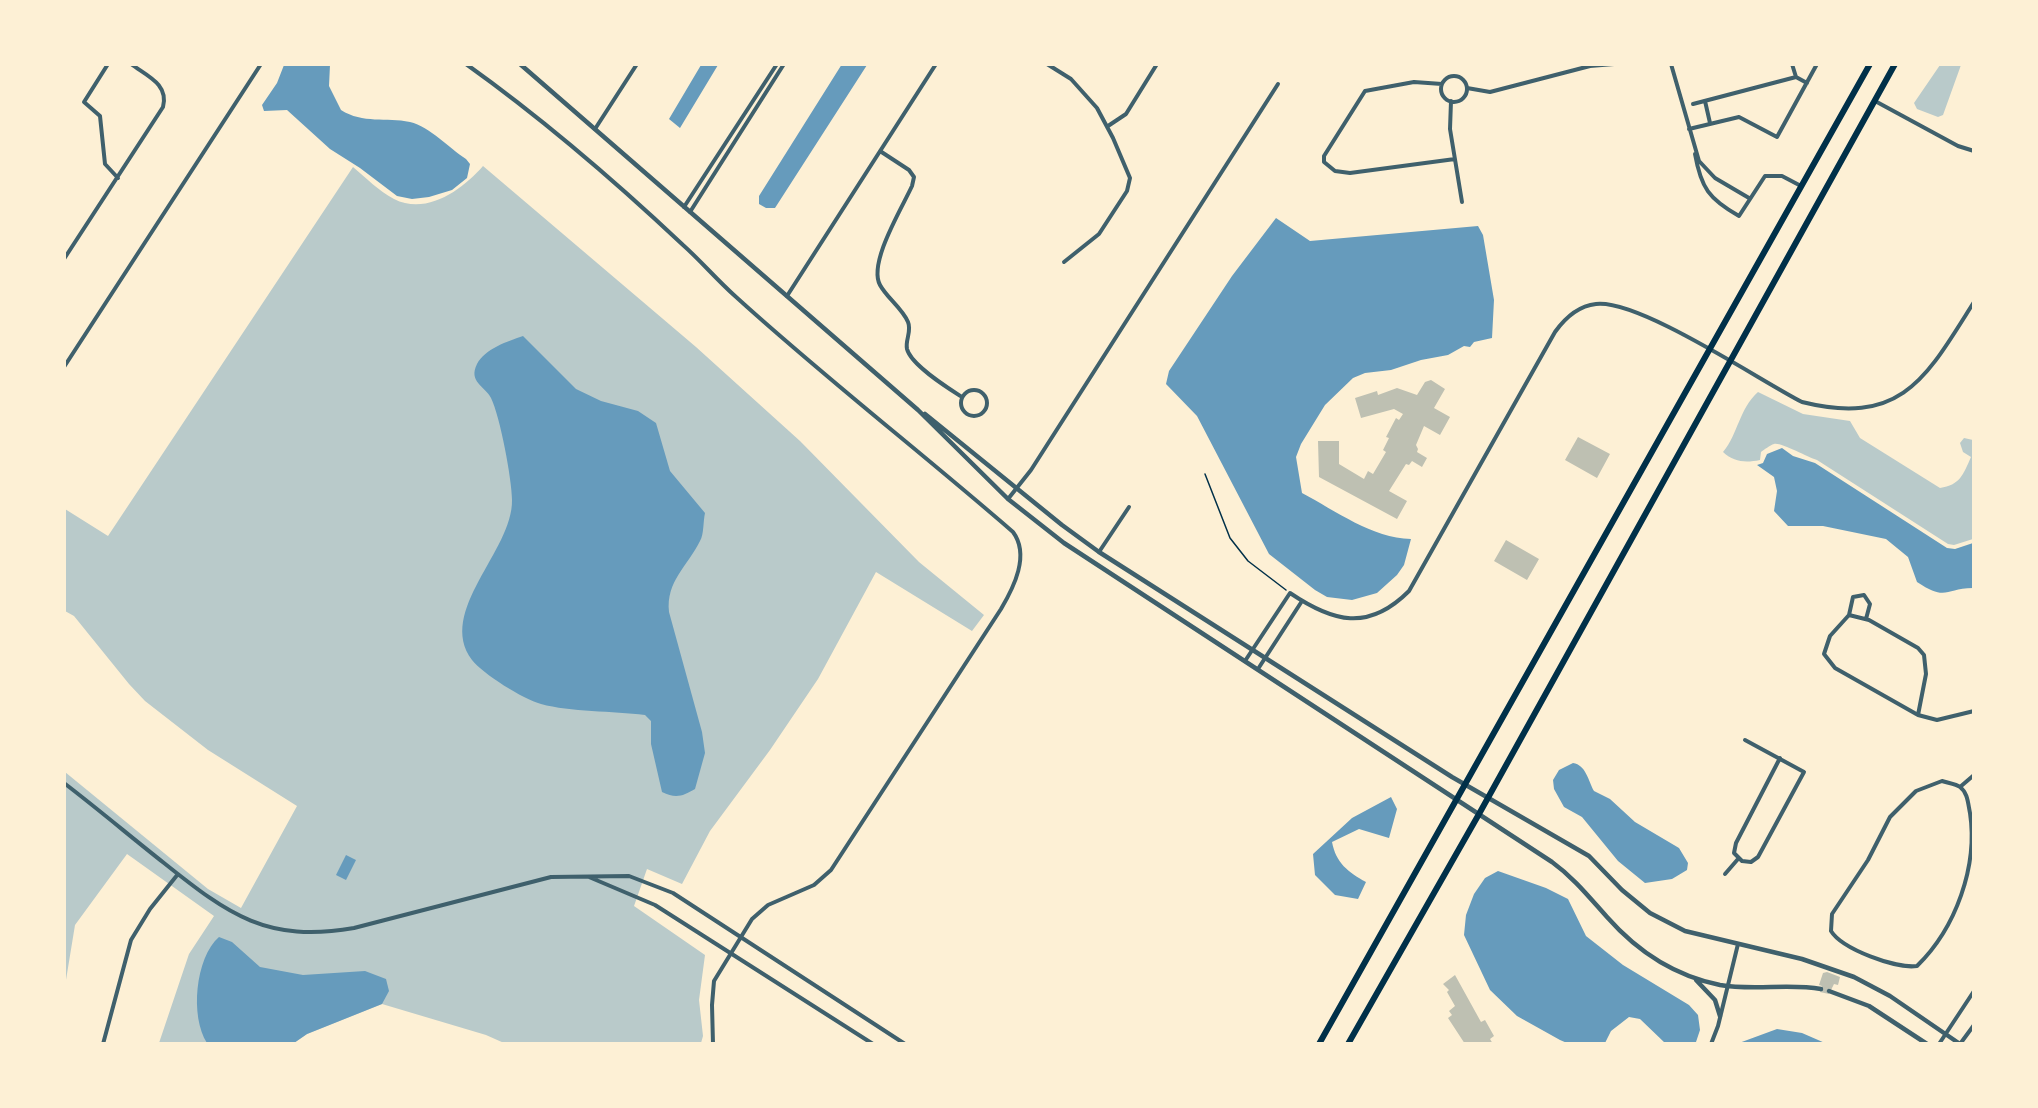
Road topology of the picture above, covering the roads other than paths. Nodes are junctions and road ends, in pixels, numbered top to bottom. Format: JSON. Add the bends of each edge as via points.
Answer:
{"nodes":[{"id":1,"x":108,"y":64,"type":"edge"},
{"id":2,"x":131,"y":64,"type":"edge"},
{"id":3,"x":261,"y":64,"type":"edge"},
{"id":4,"x":466,"y":64,"type":"edge"},
{"id":5,"x":520,"y":64,"type":"edge"},
{"id":6,"x":637,"y":64,"type":"edge"},
{"id":7,"x":777,"y":64,"type":"edge"},
{"id":8,"x":784,"y":64,"type":"edge"},
{"id":9,"x":936,"y":64,"type":"edge"},
{"id":10,"x":1047,"y":64,"type":"edge"},
{"id":11,"x":1157,"y":64,"type":"edge"},
{"id":12,"x":1614,"y":64,"type":"edge"},
{"id":13,"x":1671,"y":64,"type":"edge"},
{"id":14,"x":1792,"y":64,"type":"edge"},
{"id":15,"x":1817,"y":64,"type":"edge"},
{"id":16,"x":1870,"y":64,"type":"edge"},
{"id":17,"x":1895,"y":64,"type":"edge"},
{"id":18,"x":1796,"y":77,"type":"junction"},
{"id":19,"x":1807,"y":83,"type":"junction"},
{"id":20,"x":1278,"y":84,"type":"dead end"},
{"id":21,"x":1442,"y":84,"type":"junction"},
{"id":22,"x":1467,"y":88,"type":"junction"},
{"id":23,"x":1875,"y":100,"type":"junction"},
{"id":24,"x":1451,"y":101,"type":"junction"},
{"id":25,"x":1705,"y":101,"type":"junction"},
{"id":26,"x":1693,"y":104,"type":"dead end"},
{"id":27,"x":1710,"y":123,"type":"junction"},
{"id":28,"x":1108,"y":126,"type":"junction"},
{"id":29,"x":595,"y":129,"type":"junction"},
{"id":30,"x":1689,"y":129,"type":"junction"},
{"id":31,"x":1974,"y":151,"type":"edge"},
{"id":32,"x":880,"y":152,"type":"junction"},
{"id":33,"x":1695,"y":154,"type":"junction"},
{"id":34,"x":1455,"y":159,"type":"junction"},
{"id":35,"x":118,"y":178,"type":"junction"},
{"id":36,"x":1802,"y":187,"type":"junction"},
{"id":37,"x":1749,"y":198,"type":"junction"},
{"id":38,"x":1462,"y":202,"type":"dead end"},
{"id":39,"x":684,"y":207,"type":"junction"},
{"id":40,"x":690,"y":212,"type":"junction"},
{"id":41,"x":64,"y":259,"type":"edge"},
{"id":42,"x":1064,"y":262,"type":"dead end"},
{"id":43,"x":787,"y":296,"type":"junction"},
{"id":44,"x":1974,"y":302,"type":"edge"},
{"id":45,"x":1711,"y":351,"type":"junction"},
{"id":46,"x":1730,"y":361,"type":"junction"},
{"id":47,"x":64,"y":367,"type":"edge"},
{"id":48,"x":962,"y":397,"type":"junction"},
{"id":49,"x":918,"y":410,"type":"junction"},
{"id":50,"x":1016,"y":488,"type":"junction"},
{"id":51,"x":1008,"y":499,"type":"junction"},
{"id":52,"x":1129,"y":507,"type":"dead end"},
{"id":53,"x":1100,"y":552,"type":"junction"},
{"id":54,"x":1302,"y":601,"type":"junction"},
{"id":55,"x":1849,"y":615,"type":"junction"},
{"id":56,"x":1866,"y":619,"type":"junction"},
{"id":57,"x":1253,"y":649,"type":"junction"},
{"id":58,"x":1266,"y":657,"type":"junction"},
{"id":59,"x":1245,"y":661,"type":"junction"},
{"id":60,"x":1258,"y":669,"type":"junction"},
{"id":61,"x":1974,"y":711,"type":"edge"},
{"id":62,"x":1918,"y":715,"type":"junction"},
{"id":63,"x":1745,"y":740,"type":"dead end"},
{"id":64,"x":1780,"y":758,"type":"junction"},
{"id":65,"x":1974,"y":775,"type":"edge"},
{"id":66,"x":64,"y":783,"type":"edge"},
{"id":67,"x":1466,"y":786,"type":"junction"},
{"id":68,"x":1960,"y":787,"type":"junction"},
{"id":69,"x":1487,"y":799,"type":"junction"},
{"id":70,"x":1459,"y":800,"type":"junction"},
{"id":71,"x":1479,"y":814,"type":"junction"},
{"id":72,"x":1972,"y":823,"type":"edge"},
{"id":73,"x":1738,"y":859,"type":"junction"},
{"id":74,"x":178,"y":874,"type":"junction"},
{"id":75,"x":1725,"y":874,"type":"dead end"},
{"id":76,"x":585,"y":876,"type":"junction"},
{"id":77,"x":741,"y":937,"type":"junction"},
{"id":78,"x":1738,"y":944,"type":"junction"},
{"id":79,"x":730,"y":954,"type":"junction"},
{"id":80,"x":1694,"y":978,"type":"junction"},
{"id":81,"x":1728,"y":986,"type":"junction"},
{"id":82,"x":1821,"y":989,"type":"dead end"},
{"id":83,"x":1830,"y":991,"type":"dead end"},
{"id":84,"x":1974,"y":991,"type":"edge"},
{"id":85,"x":1720,"y":1016,"type":"junction"},
{"id":86,"x":1974,"y":1025,"type":"edge"},
{"id":87,"x":1946,"y":1034,"type":"junction"},
{"id":88,"x":103,"y":1044,"type":"edge"},
{"id":89,"x":713,"y":1044,"type":"edge"},
{"id":90,"x":873,"y":1044,"type":"edge"},
{"id":91,"x":905,"y":1044,"type":"edge"},
{"id":92,"x":1319,"y":1044,"type":"edge"},
{"id":93,"x":1348,"y":1044,"type":"edge"},
{"id":94,"x":1711,"y":1044,"type":"edge"},
{"id":95,"x":1927,"y":1044,"type":"edge"},
{"id":96,"x":1939,"y":1044,"type":"edge"},
{"id":97,"x":1960,"y":1044,"type":"edge"}],
"edges":[{"from":1,"to":35,"type":"street","via":[[84,102],[100,116],[105,164]]},
{"from":2,"to":35,"type":"street","via":[[161,85],[165,100]]},
{"from":3,"to":47,"type":"street"},
{"from":4,"to":77,"type":"street","via":[[517,100],[684,245],[848,397],[912,445],[1013,532],[1020,548],[1015,580],[1001,609],[831,870],[814,885],[760,911]]},
{"from":5,"to":29,"type":"street"},
{"from":6,"to":29,"type":"street"},
{"from":7,"to":39,"type":"street"},
{"from":8,"to":40,"type":"street"},
{"from":9,"to":32,"type":"street"},
{"from":10,"to":28,"type":"street","via":[[1071,79]]},
{"from":11,"to":28,"type":"street","via":[[1126,114]]},
{"from":12,"to":22,"type":"street","via":[[1590,66],[1490,92]]},
{"from":13,"to":30,"type":"street"},
{"from":14,"to":18,"type":"street"},
{"from":15,"to":19,"type":"street"},
{"from":16,"to":36,"type":"main road"},
{"from":17,"to":23,"type":"main road"},
{"from":18,"to":19,"type":"street"},
{"from":18,"to":25,"type":"street"},
{"from":19,"to":27,"type":"street","via":[[1777,137],[1739,117]]},
{"from":20,"to":50,"type":"street"},
{"from":21,"to":22,"type":"street","via":[[1455,76]]},
{"from":21,"to":24,"type":"street","via":[[1442,94]]},
{"from":21,"to":34,"type":"street","via":[[1414,82],[1365,92],[1324,156],[1324,162],[1335,171],[1350,173]]},
{"from":22,"to":24,"type":"street","via":[[1462,99]]},
{"from":23,"to":31,"type":"street"},
{"from":23,"to":46,"type":"main road"},
{"from":24,"to":34,"type":"street"},
{"from":25,"to":26,"type":"street"},
{"from":25,"to":27,"type":"street"},
{"from":27,"to":30,"type":"street"},
{"from":28,"to":42,"type":"street","via":[[1129,172],[1129,187],[1095,239]]},
{"from":29,"to":39,"type":"street"},
{"from":30,"to":33,"type":"street"},
{"from":32,"to":43,"type":"street"},
{"from":32,"to":48,"type":"street","via":[[914,177],[879,259],[880,286],[907,320],[910,356]]},
{"from":33,"to":37,"type":"street","via":[[1715,178]]},
{"from":33,"to":37,"type":"street","via":[[1703,186],[1715,201],[1739,216]]},
{"from":34,"to":38,"type":"street"},
{"from":35,"to":41,"type":"street"},
{"from":36,"to":37,"type":"street","via":[[1772,174],[1759,182]]},
{"from":36,"to":45,"type":"main road"},
{"from":39,"to":40,"type":"street"},
{"from":40,"to":43,"type":"street"},
{"from":43,"to":49,"type":"street"},
{"from":44,"to":46,"type":"street","via":[[1927,374],[1911,388],[1873,407],[1823,407],[1802,402]]},
{"from":45,"to":46,"type":"street"},
{"from":45,"to":54,"type":"street","via":[[1630,310],[1610,304],[1581,309],[1555,332],[1409,591],[1383,612],[1356,619],[1330,616]]},
{"from":45,"to":67,"type":"main road"},
{"from":46,"to":69,"type":"main road"},
{"from":48,"to":48,"type":"street","via":[[966,413],[974,416],[985,410],[983,393],[973,390]]},
{"from":49,"to":50,"type":"street"},
{"from":49,"to":51,"type":"street"},
{"from":50,"to":51,"type":"street"},
{"from":50,"to":53,"type":"street"},
{"from":51,"to":59,"type":"street","via":[[1092,562]]},
{"from":52,"to":53,"type":"street"},
{"from":53,"to":57,"type":"street"},
{"from":54,"to":57,"type":"street","via":[[1290,593]]},
{"from":54,"to":58,"type":"street"},
{"from":55,"to":56,"type":"street"},
{"from":55,"to":56,"type":"street","via":[[1853,597],[1864,596],[1870,604]]},
{"from":55,"to":62,"type":"street","via":[[1825,645],[1828,663]]},
{"from":56,"to":62,"type":"street","via":[[1924,655],[1926,674]]},
{"from":57,"to":58,"type":"street"},
{"from":57,"to":59,"type":"street"},
{"from":58,"to":60,"type":"street"},
{"from":58,"to":67,"type":"street"},
{"from":59,"to":60,"type":"street"},
{"from":60,"to":70,"type":"street"},
{"from":61,"to":62,"type":"street","via":[[1937,720]]},
{"from":63,"to":64,"type":"street"},
{"from":64,"to":73,"type":"street","via":[[1736,843],[1734,853]]},
{"from":64,"to":73,"type":"street","via":[[1804,772],[1758,857],[1751,862]]},
{"from":65,"to":68,"type":"street"},
{"from":66,"to":74,"type":"street"},
{"from":67,"to":69,"type":"street"},
{"from":67,"to":70,"type":"main road"},
{"from":68,"to":72,"type":"street","via":[[1966,795]]},
{"from":68,"to":72,"type":"street","via":[[1942,781],[1934,783],[1916,791],[1896,809],[1832,914],[1831,931],[1836,939],[1898,966],[1917,966],[1963,892],[1970,862]]},
{"from":69,"to":71,"type":"main road"},
{"from":69,"to":78,"type":"street","via":[[1589,856],[1650,913],[1685,931]]},
{"from":70,"to":71,"type":"street"},
{"from":70,"to":92,"type":"main road"},
{"from":71,"to":80,"type":"street","via":[[1567,873],[1618,929],[1649,955]]},
{"from":71,"to":93,"type":"main road"},
{"from":73,"to":75,"type":"street"},
{"from":74,"to":76,"type":"street","via":[[239,917],[309,933],[354,928],[540,878]]},
{"from":74,"to":88,"type":"street","via":[[131,940]]},
{"from":76,"to":77,"type":"street","via":[[629,876],[653,884]]},
{"from":76,"to":79,"type":"street","via":[[639,896]]},
{"from":77,"to":79,"type":"street"},
{"from":77,"to":91,"type":"street"},
{"from":78,"to":81,"type":"street"},
{"from":78,"to":87,"type":"street","via":[[1821,964],[1854,977]]},
{"from":79,"to":89,"type":"street","via":[[714,981]]},
{"from":79,"to":90,"type":"street"},
{"from":80,"to":81,"type":"street"},
{"from":80,"to":85,"type":"street","via":[[1715,1000]]},
{"from":81,"to":82,"type":"street"},
{"from":81,"to":85,"type":"street"},
{"from":83,"to":95,"type":"street","via":[[1869,1006]]},
{"from":84,"to":87,"type":"street"},
{"from":85,"to":94,"type":"street"},
{"from":86,"to":97,"type":"street"},
{"from":87,"to":96,"type":"street"},
{"from":87,"to":97,"type":"street"}]}
